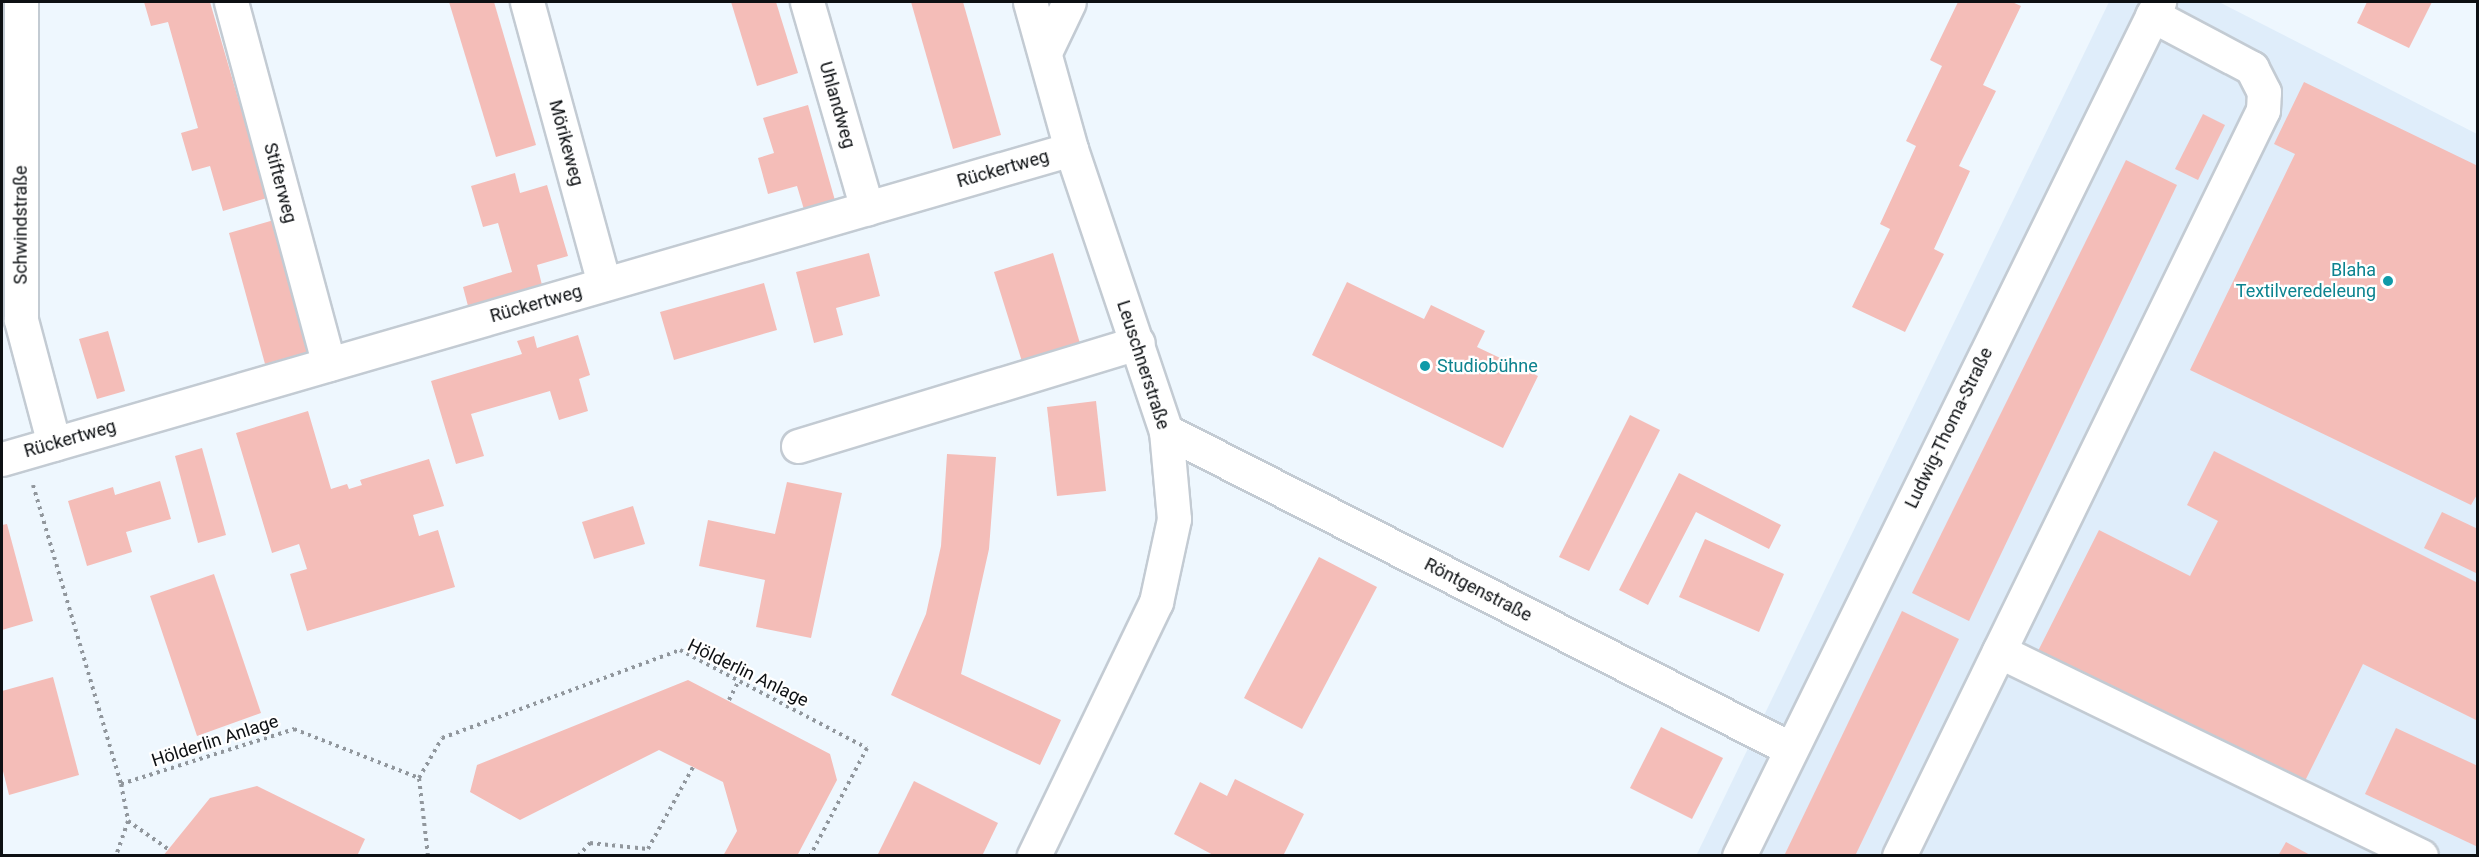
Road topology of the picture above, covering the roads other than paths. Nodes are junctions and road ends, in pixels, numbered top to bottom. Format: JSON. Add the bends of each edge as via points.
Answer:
{"nodes":[{"id":1,"x":21,"y":2,"type":"edge"},
{"id":2,"x":231,"y":2,"type":"edge"},
{"id":3,"x":527,"y":2,"type":"edge"},
{"id":4,"x":807,"y":2,"type":"edge"},
{"id":5,"x":1030,"y":2,"type":"edge"},
{"id":6,"x":1069,"y":2,"type":"edge"},
{"id":7,"x":2156,"y":8,"type":"edge"},
{"id":8,"x":1045,"y":52,"type":"junction"},
{"id":9,"x":1071,"y":149,"type":"junction"},
{"id":10,"x":867,"y":208,"type":"junction"},
{"id":11,"x":604,"y":284,"type":"junction"},
{"id":12,"x":1138,"y":344,"type":"junction"},
{"id":13,"x":329,"y":364,"type":"junction"},
{"id":14,"x":1166,"y":431,"type":"junction"},
{"id":15,"x":798,"y":446,"type":"dead end"},
{"id":16,"x":27,"y":452,"type":"edge"},
{"id":17,"x":1999,"y":651,"type":"junction"},
{"id":18,"x":1791,"y":748,"type":"junction"},
{"id":19,"x":1034,"y":855,"type":"edge"},
{"id":20,"x":1739,"y":855,"type":"edge"},
{"id":21,"x":1899,"y":855,"type":"edge"},
{"id":22,"x":2421,"y":855,"type":"edge"}],
"edges":[{"from":1,"to":16,"type":"street","name":"Schwindstraße","via":[[21,320]]},
{"from":2,"to":13,"type":"street","name":"Stifterweg"},
{"from":3,"to":11,"type":"street","name":"Mörikeweg"},
{"from":4,"to":10,"type":"street","name":"Uhlandweg"},
{"from":5,"to":8,"type":"street","name":"Leuschnerstraße"},
{"from":6,"to":8,"type":"street"},
{"from":7,"to":17,"type":"street","via":[[2253,68],[2264,92],[2263,110]]},
{"from":7,"to":18,"type":"street","name":"Ludwig-Thoma-Straße"},
{"from":8,"to":9,"type":"street","name":"Leuschnerstraße"},
{"from":9,"to":10,"type":"street","name":"Rückertweg"},
{"from":9,"to":12,"type":"street","name":"Leuschnerstraße"},
{"from":10,"to":11,"type":"street","name":"Rückertweg"},
{"from":11,"to":13,"type":"street","name":"Rückertweg"},
{"from":12,"to":14,"type":"street","name":"Leuschnerstraße"},
{"from":12,"to":15,"type":"street"},
{"from":13,"to":16,"type":"street","name":"Rückertweg"},
{"from":14,"to":18,"type":"street","name":"Röntgenstraße"},
{"from":14,"to":19,"type":"street","name":"Leuschnerstraße","via":[[1174,519],[1156,602]]},
{"from":17,"to":21,"type":"street"},
{"from":17,"to":22,"type":"street"},
{"from":18,"to":20,"type":"street","name":"Ludwig-Thoma-Straße"}]}
